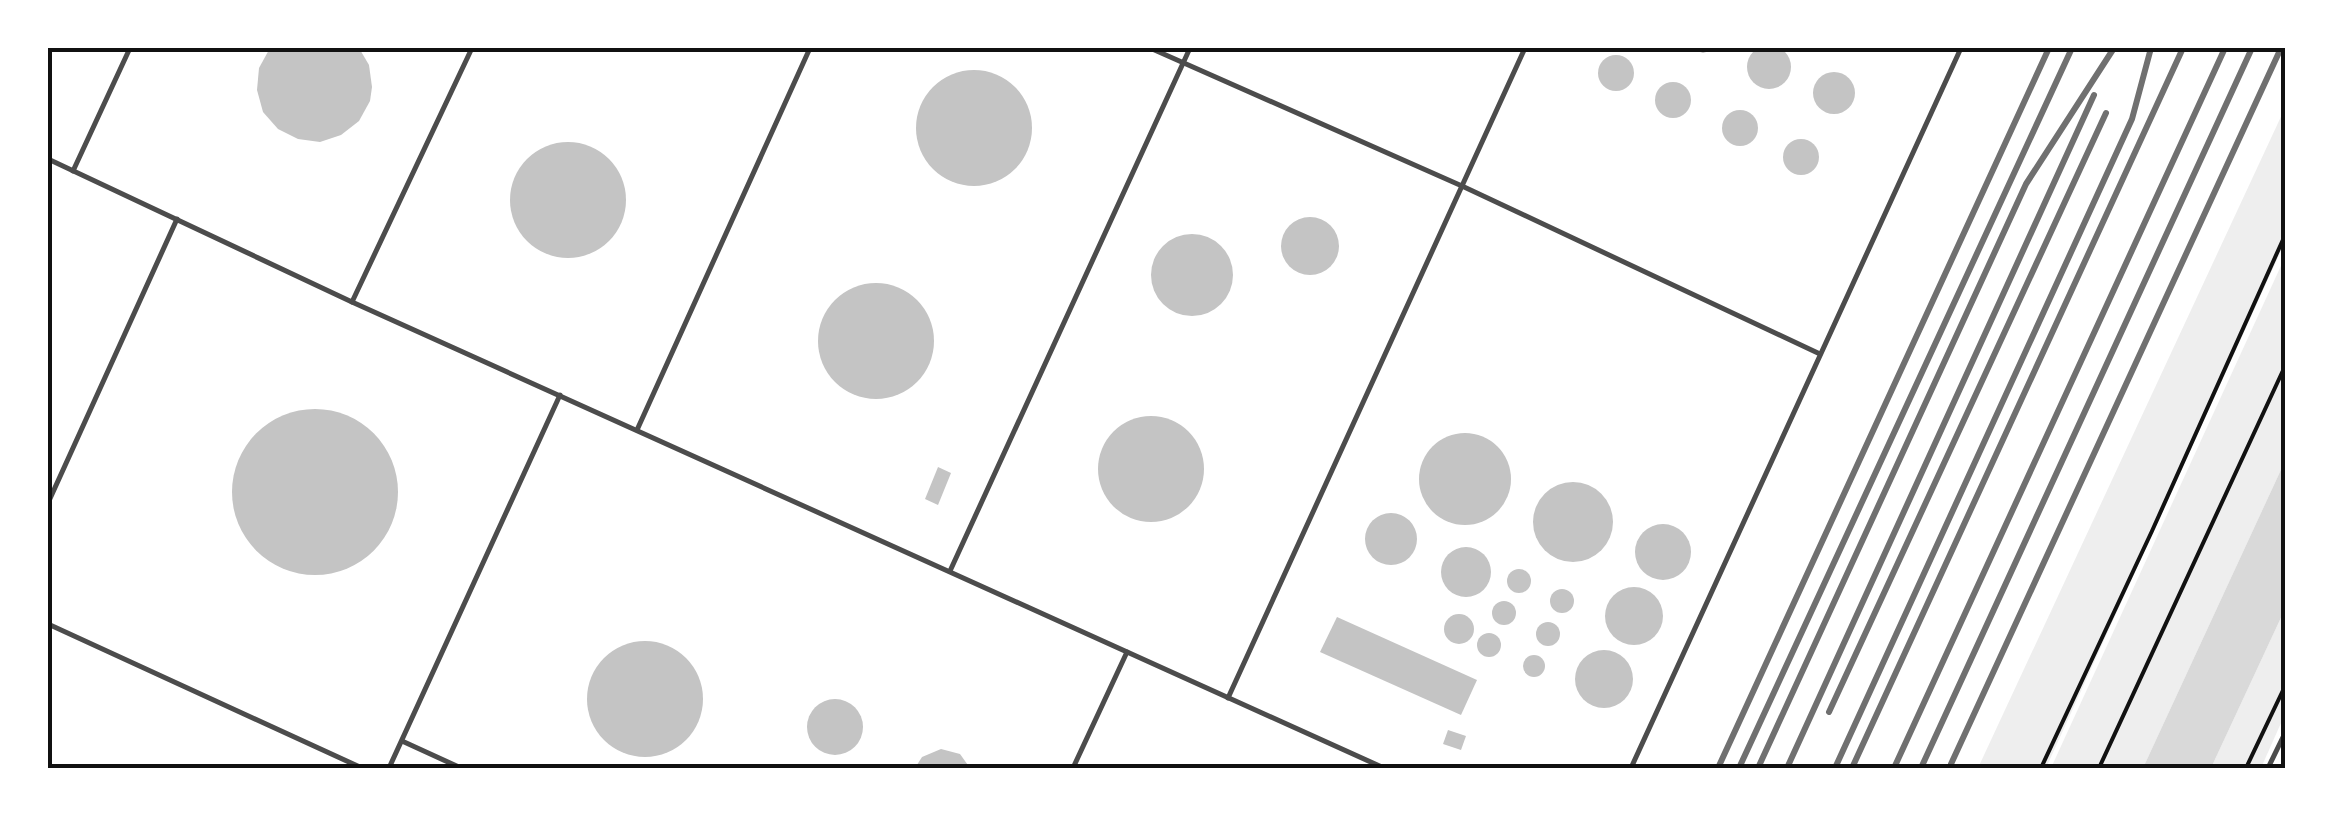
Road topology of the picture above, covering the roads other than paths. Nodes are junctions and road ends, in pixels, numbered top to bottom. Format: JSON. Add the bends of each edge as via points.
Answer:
{"nodes":[{"id":1,"x":130,"y":48,"type":"edge"},
{"id":2,"x":472,"y":48,"type":"edge"},
{"id":3,"x":810,"y":48,"type":"edge"},
{"id":4,"x":1150,"y":48,"type":"edge"},
{"id":5,"x":1190,"y":48,"type":"edge"},
{"id":6,"x":1526,"y":48,"type":"edge"},
{"id":7,"x":1960,"y":48,"type":"edge"},
{"id":8,"x":1183,"y":63,"type":"junction"},
{"id":9,"x":48,"y":160,"type":"edge"},
{"id":10,"x":73,"y":171,"type":"junction"},
{"id":11,"x":1462,"y":186,"type":"junction"},
{"id":12,"x":177,"y":219,"type":"junction"},
{"id":13,"x":352,"y":302,"type":"junction"},
{"id":14,"x":1820,"y":354,"type":"junction"},
{"id":15,"x":560,"y":395,"type":"junction"},
{"id":16,"x":637,"y":430,"type":"junction"},
{"id":17,"x":48,"y":502,"type":"edge"},
{"id":18,"x":950,"y":571,"type":"junction"},
{"id":19,"x":48,"y":624,"type":"edge"},
{"id":20,"x":1128,"y":652,"type":"junction"},
{"id":21,"x":1228,"y":698,"type":"junction"},
{"id":22,"x":2286,"y":731,"type":"edge"},
{"id":23,"x":402,"y":741,"type":"junction"},
{"id":24,"x":362,"y":768,"type":"edge"},
{"id":25,"x":389,"y":768,"type":"edge"},
{"id":26,"x":462,"y":768,"type":"edge"},
{"id":27,"x":1073,"y":768,"type":"edge"},
{"id":28,"x":1384,"y":768,"type":"edge"},
{"id":29,"x":1631,"y":768,"type":"edge"},
{"id":30,"x":2268,"y":768,"type":"edge"}],
"edges":[{"from":1,"to":10,"type":"lane"},
{"from":2,"to":13,"type":"lane"},
{"from":3,"to":16,"type":"lane"},
{"from":4,"to":8,"type":"lane"},
{"from":5,"to":8,"type":"lane"},
{"from":6,"to":11,"type":"lane"},
{"from":7,"to":14,"type":"lane"},
{"from":8,"to":11,"type":"lane"},
{"from":8,"to":18,"type":"lane"},
{"from":9,"to":10,"type":"lane"},
{"from":10,"to":12,"type":"lane"},
{"from":11,"to":14,"type":"lane"},
{"from":11,"to":21,"type":"lane"},
{"from":12,"to":13,"type":"lane"},
{"from":12,"to":17,"type":"lane"},
{"from":13,"to":15,"type":"lane"},
{"from":14,"to":29,"type":"lane"},
{"from":15,"to":16,"type":"lane"},
{"from":15,"to":23,"type":"lane"},
{"from":16,"to":18,"type":"lane"},
{"from":18,"to":20,"type":"lane"},
{"from":19,"to":24,"type":"lane"},
{"from":20,"to":21,"type":"lane"},
{"from":20,"to":27,"type":"lane"},
{"from":21,"to":28,"type":"lane"},
{"from":22,"to":30,"type":"lane"},
{"from":23,"to":25,"type":"lane"},
{"from":23,"to":26,"type":"lane"}]}
